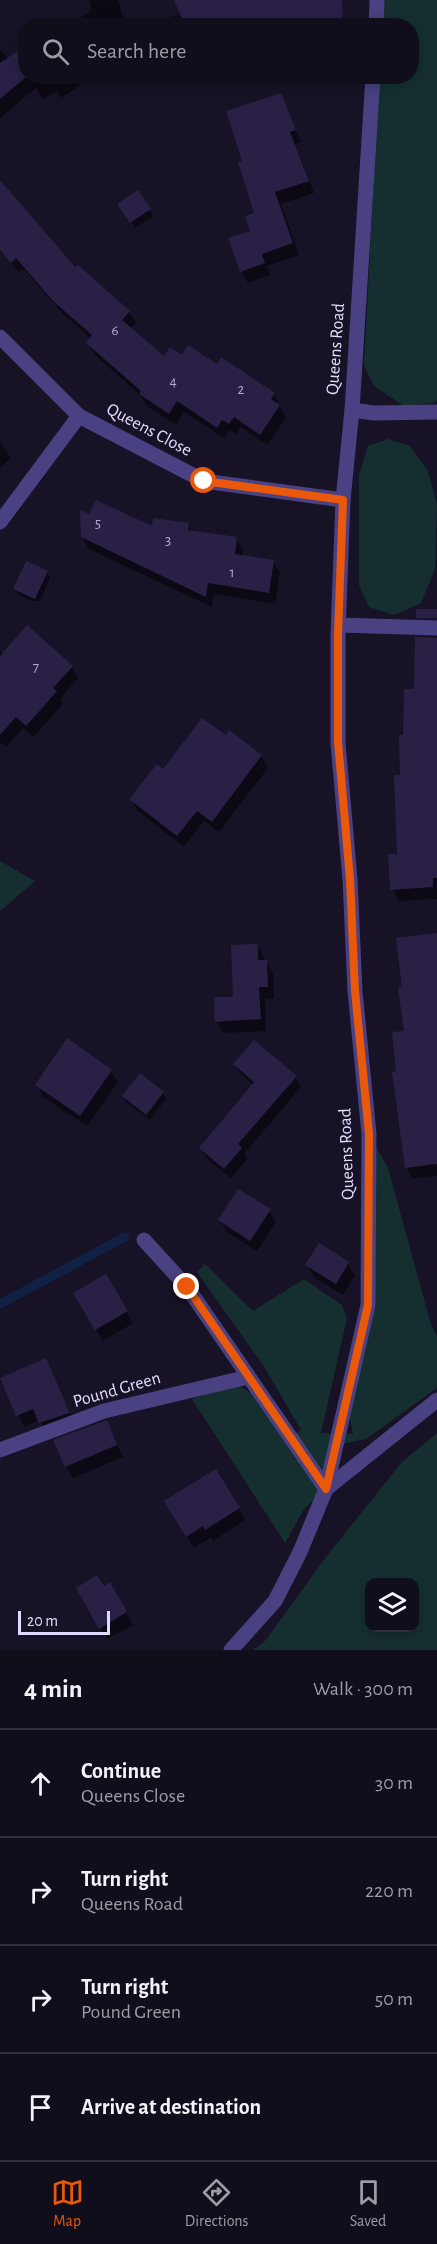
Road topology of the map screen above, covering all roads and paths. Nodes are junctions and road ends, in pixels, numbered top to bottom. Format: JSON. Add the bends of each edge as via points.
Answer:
{"nodes":[{"id":1,"x":377,"y":0,"type":"edge"},
{"id":2,"x":376,"y":18,"type":"edge"},
{"id":3,"x":372,"y":84,"type":"edge"},
{"id":4,"x":0,"y":337,"type":"edge"},
{"id":5,"x":352,"y":410,"type":"junction"},
{"id":6,"x":437,"y":412,"type":"edge"},
{"id":7,"x":79,"y":416,"type":"junction"},
{"id":8,"x":343,"y":500,"type":"junction"},
{"id":9,"x":0,"y":522,"type":"edge"},
{"id":10,"x":339,"y":625,"type":"junction"},
{"id":11,"x":437,"y":628,"type":"edge"},
{"id":12,"x":144,"y":1240,"type":"dead end"},
{"id":13,"x":248,"y":1377,"type":"junction"},
{"id":14,"x":437,"y":1400,"type":"edge"},
{"id":15,"x":0,"y":1450,"type":"edge"},
{"id":16,"x":326,"y":1489,"type":"junction"},
{"id":17,"x":231,"y":1650,"type":"edge"}],
"edges":[{"from":1,"to":2,"type":"street"},
{"from":3,"to":5,"type":"street","name":"Queens Road"},
{"from":4,"to":7,"type":"street","name":"Queens Close"},
{"from":5,"to":6,"type":"street"},
{"from":5,"to":8,"type":"street","name":"Queens Road"},
{"from":7,"to":8,"type":"street","name":"Queens Close","via":[[204,481]]},
{"from":7,"to":9,"type":"street","name":"Queens Close"},
{"from":8,"to":10,"type":"street","name":"Queens Road"},
{"from":10,"to":11,"type":"street"},
{"from":10,"to":16,"type":"street","name":"Queens Road","via":[[338,742],[369,1134],[368,1305]]},
{"from":12,"to":13,"type":"street","via":[[187,1287]]},
{"from":13,"to":15,"type":"street","name":"Pound Green","via":[[104,1411]]},
{"from":13,"to":16,"type":"street"},
{"from":14,"to":16,"type":"street"},
{"from":16,"to":17,"type":"street","name":"Queens Road","via":[[275,1601]]}]}
